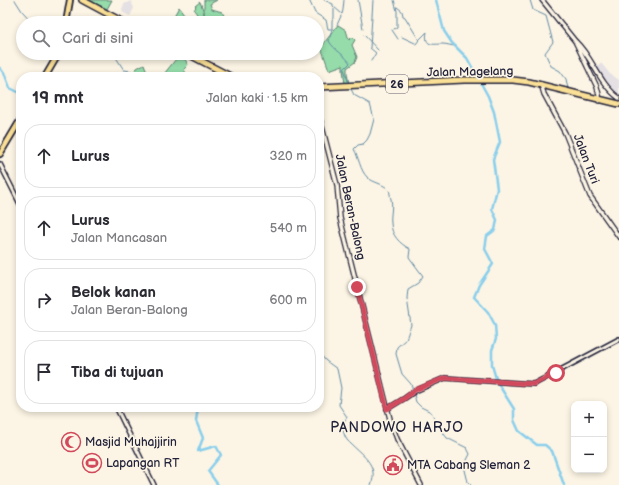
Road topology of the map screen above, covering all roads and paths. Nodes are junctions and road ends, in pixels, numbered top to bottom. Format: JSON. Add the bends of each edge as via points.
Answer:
{"nodes":[{"id":1,"x":70,"y":0,"type":"edge"},
{"id":2,"x":82,"y":0,"type":"edge"},
{"id":3,"x":85,"y":0,"type":"edge"},
{"id":4,"x":542,"y":0,"type":"edge"},
{"id":5,"x":67,"y":16,"type":"edge"},
{"id":6,"x":113,"y":16,"type":"edge"},
{"id":7,"x":116,"y":16,"type":"edge"},
{"id":8,"x":575,"y":41,"type":"junction"},
{"id":9,"x":55,"y":60,"type":"edge"},
{"id":10,"x":195,"y":60,"type":"edge"},
{"id":11,"x":199,"y":60,"type":"edge"},
{"id":12,"x":48,"y":72,"type":"edge"},
{"id":13,"x":218,"y":72,"type":"edge"},
{"id":14,"x":222,"y":72,"type":"edge"},
{"id":15,"x":541,"y":86,"type":"junction"},
{"id":16,"x":324,"y":88,"type":"edge"},
{"id":17,"x":619,"y":98,"type":"edge"},
{"id":18,"x":599,"y":100,"type":"junction"},
{"id":19,"x":613,"y":102,"type":"junction"},
{"id":20,"x":619,"y":105,"type":"edge"},
{"id":21,"x":16,"y":127,"type":"edge"},
{"id":22,"x":324,"y":134,"type":"edge"},
{"id":23,"x":0,"y":154,"type":"edge"},
{"id":24,"x":0,"y":164,"type":"edge"},
{"id":25,"x":16,"y":196,"type":"edge"},
{"id":26,"x":619,"y":237,"type":"edge"},
{"id":27,"x":619,"y":340,"type":"edge"},
{"id":28,"x":387,"y":409,"type":"junction"},
{"id":29,"x":118,"y":412,"type":"edge"},
{"id":30,"x":154,"y":485,"type":"edge"},
{"id":31,"x":421,"y":485,"type":"edge"}],
"edges":[{"from":1,"to":5,"type":"main road"},
{"from":2,"to":6,"type":"highway"},
{"from":3,"to":7,"type":"highway"},
{"from":4,"to":8,"type":"main road"},
{"from":8,"to":17,"type":"main road"},
{"from":8,"to":18,"type":"main road","via":[[597,86]]},
{"from":9,"to":12,"type":"main road"},
{"from":10,"to":13,"type":"highway"},
{"from":11,"to":14,"type":"highway"},
{"from":15,"to":16,"type":"highway","name":"Jalan Magelang","number":"26","via":[[484,80]]},
{"from":15,"to":18,"type":"highway","name":"Jalan Magelang","number":"26"},
{"from":15,"to":26,"type":"main road","name":"Jalan Turi","via":[[565,133],[590,196]]},
{"from":17,"to":19,"type":"main road"},
{"from":18,"to":19,"type":"highway","name":"Jalan Magelang","number":"26"},
{"from":18,"to":20,"type":"highway","name":"Jalan Magelang","number":"26"},
{"from":19,"to":20,"type":"highway","name":"Jalan Magelang","number":"26"},
{"from":21,"to":23,"type":"main road"},
{"from":22,"to":28,"type":"main road","name":"Jalan Beran-Balong","via":[[337,185],[340,218]]},
{"from":24,"to":25,"type":"street"},
{"from":27,"to":28,"type":"street","via":[[534,384],[445,378],[415,390]]},
{"from":28,"to":31,"type":"main road","name":"Jalan Beran-Balong","via":[[397,439]]},
{"from":29,"to":30,"type":"street"}]}
